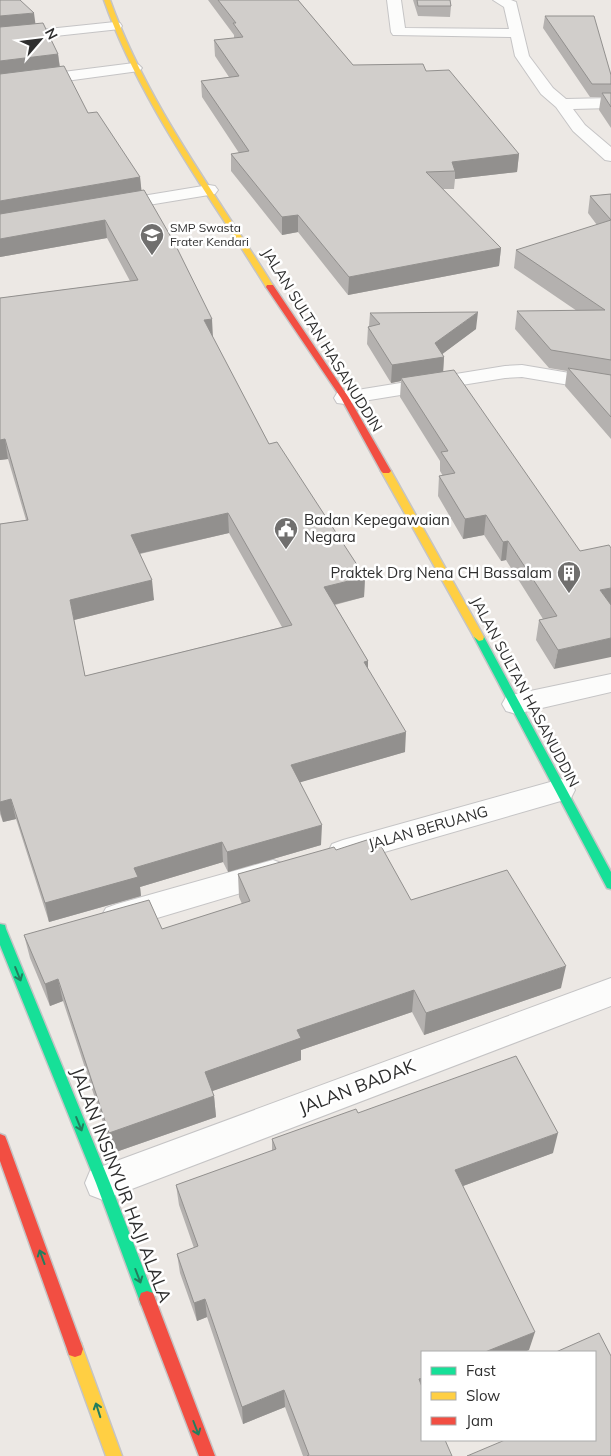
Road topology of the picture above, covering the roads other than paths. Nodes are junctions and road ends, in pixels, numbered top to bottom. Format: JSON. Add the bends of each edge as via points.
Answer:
{"nodes":[{"id":1,"x":107,"y":0,"type":"edge"},
{"id":2,"x":394,"y":0,"type":"edge"},
{"id":3,"x":500,"y":0,"type":"edge"},
{"id":4,"x":115,"y":26,"type":"junction"},
{"id":5,"x":517,"y":33,"type":"junction"},
{"id":6,"x":0,"y":38,"type":"edge"},
{"id":7,"x":134,"y":68,"type":"junction"},
{"id":8,"x":0,"y":85,"type":"edge"},
{"id":9,"x":611,"y":103,"type":"edge"},
{"id":10,"x":562,"y":104,"type":"junction"},
{"id":11,"x":611,"y":156,"type":"edge"},
{"id":12,"x":209,"y":190,"type":"junction"},
{"id":13,"x":95,"y":209,"type":"edge"},
{"id":14,"x":611,"y":386,"type":"edge"},
{"id":15,"x":345,"y":398,"type":"junction"},
{"id":16,"x":611,"y":682,"type":"edge"},
{"id":17,"x":516,"y":704,"type":"junction"},
{"id":18,"x":561,"y":790,"type":"junction"},
{"id":19,"x":611,"y":884,"type":"edge"},
{"id":20,"x":94,"y":924,"type":"edge"},
{"id":21,"x":4,"y":939,"type":"edge"},
{"id":22,"x":36,"y":940,"type":"edge"},
{"id":23,"x":611,"y":992,"type":"edge"},
{"id":24,"x":0,"y":1141,"type":"edge"},
{"id":25,"x":103,"y":1183,"type":"junction"},
{"id":26,"x":114,"y":1456,"type":"edge"},
{"id":27,"x":207,"y":1456,"type":"edge"}],
"edges":[{"from":1,"to":4,"type":"main road","name":"JALAN SULTAN HASANUDDIN"},
{"from":2,"to":5,"type":"street","via":[[398,32]]},
{"from":3,"to":5,"type":"street","via":[[511,5]]},
{"from":4,"to":6,"type":"street"},
{"from":4,"to":7,"type":"main road","name":"JALAN SULTAN HASANUDDIN"},
{"from":5,"to":10,"type":"street","via":[[522,56],[547,91]]},
{"from":7,"to":8,"type":"street"},
{"from":7,"to":12,"type":"main road","name":"JALAN SULTAN HASANUDDIN","via":[[165,124]]},
{"from":9,"to":10,"type":"street"},
{"from":10,"to":11,"type":"street","via":[[579,128]]},
{"from":12,"to":13,"type":"street"},
{"from":12,"to":15,"type":"main road","name":"JALAN SULTAN HASANUDDIN"},
{"from":14,"to":15,"type":"street","via":[[505,372]]},
{"from":15,"to":17,"type":"main road","name":"JALAN SULTAN HASANUDDIN"},
{"from":16,"to":17,"type":"street"},
{"from":17,"to":18,"type":"main road","name":"JALAN SULTAN HASANUDDIN"},
{"from":18,"to":19,"type":"main road","name":"JALAN SULTAN HASANUDDIN"},
{"from":18,"to":20,"type":"street","name":"JALAN BERUANG"},
{"from":21,"to":22,"type":"street"},
{"from":21,"to":25,"type":"main road","name":"JALAN INSINYUR HAJI ALALA","one_way":true},
{"from":23,"to":25,"type":"street","name":"JALAN BADAK"},
{"from":26,"to":24,"type":"main road","one_way":true},
{"from":25,"to":27,"type":"main road","name":"JALAN INSINYUR HAJI ALALA","one_way":true}]}
